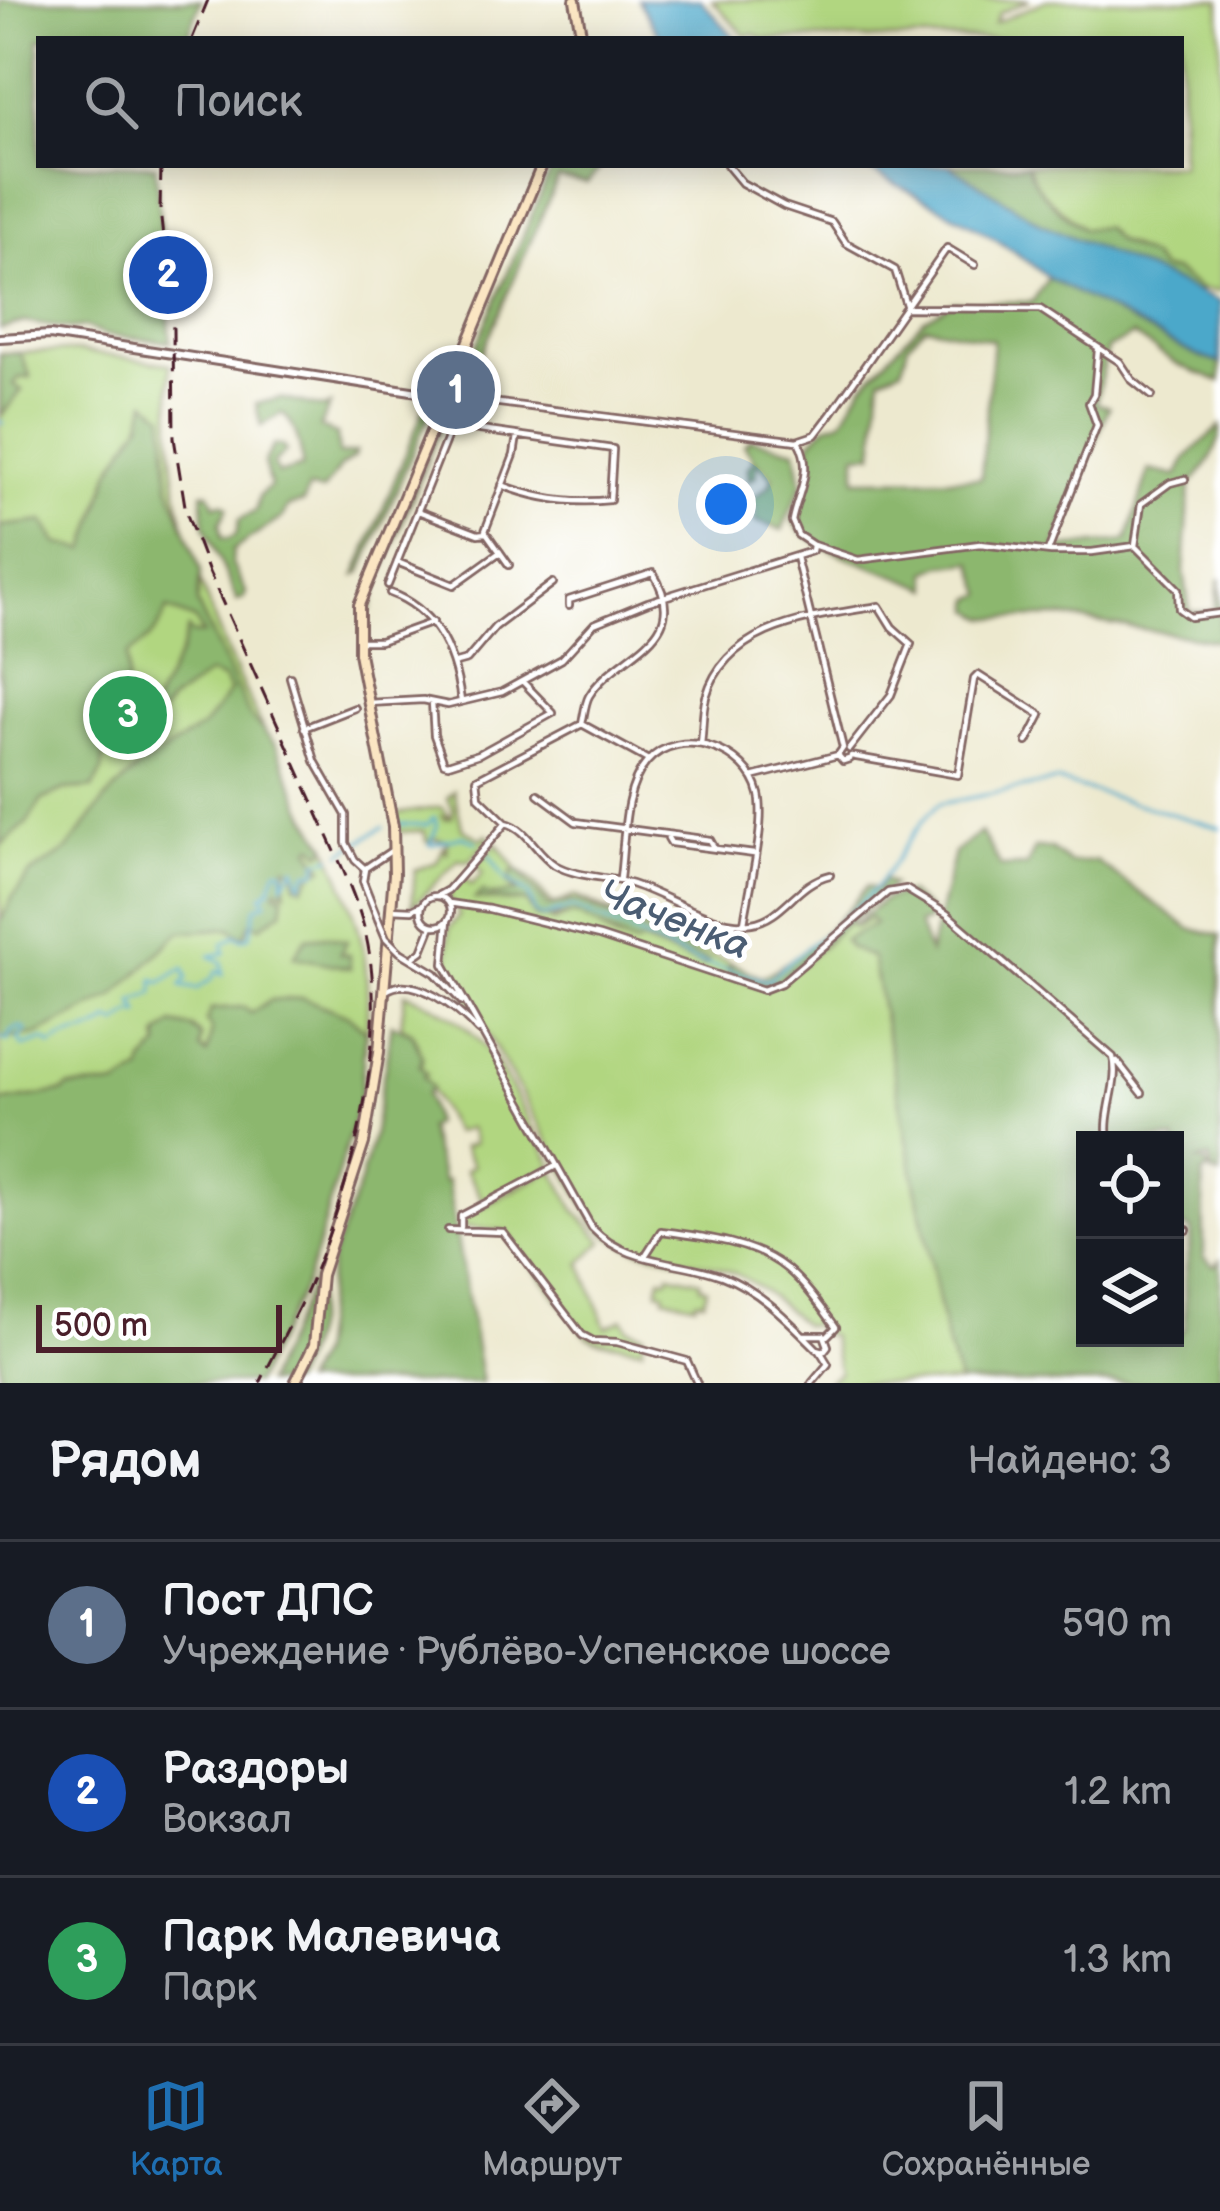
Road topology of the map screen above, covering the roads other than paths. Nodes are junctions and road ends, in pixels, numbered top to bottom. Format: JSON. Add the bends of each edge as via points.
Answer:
{"nodes":[{"id":1,"x":575,"y":0,"type":"edge"},
{"id":2,"x":581,"y":36,"type":"edge"},
{"id":3,"x":541,"y":168,"type":"edge"},
{"id":4,"x":730,"y":168,"type":"edge"},
{"id":5,"x":975,"y":266,"type":"dead end"},
{"id":6,"x":907,"y":308,"type":"junction"},
{"id":7,"x":0,"y":338,"type":"edge"},
{"id":8,"x":1097,"y":350,"type":"junction"},
{"id":9,"x":444,"y":396,"type":"junction"},
{"id":10,"x":1152,"y":396,"type":"dead end"},
{"id":11,"x":452,"y":427,"type":"junction"},
{"id":12,"x":517,"y":436,"type":"junction"},
{"id":13,"x":797,"y":441,"type":"junction"},
{"id":14,"x":1185,"y":479,"type":"dead end"},
{"id":15,"x":502,"y":485,"type":"junction"},
{"id":16,"x":418,"y":511,"type":"junction"},
{"id":17,"x":485,"y":533,"type":"junction"},
{"id":18,"x":813,"y":545,"type":"junction"},
{"id":19,"x":1135,"y":546,"type":"junction"},
{"id":20,"x":1048,"y":551,"type":"junction"},
{"id":21,"x":500,"y":553,"type":"junction"},
{"id":22,"x":796,"y":557,"type":"junction"},
{"id":23,"x":398,"y":562,"type":"junction"},
{"id":24,"x":509,"y":565,"type":"dead end"},
{"id":25,"x":553,"y":583,"type":"dead end"},
{"id":26,"x":663,"y":597,"type":"junction"},
{"id":27,"x":569,"y":606,"type":"dead end"},
{"id":28,"x":1220,"y":613,"type":"edge"},
{"id":29,"x":810,"y":618,"type":"junction"},
{"id":30,"x":434,"y":622,"type":"junction"},
{"id":31,"x":358,"y":641,"type":"junction"},
{"id":32,"x":456,"y":663,"type":"junction"},
{"id":33,"x":290,"y":677,"type":"dead end"},
{"id":34,"x":524,"y":682,"type":"junction"},
{"id":35,"x":432,"y":701,"type":"junction"},
{"id":36,"x":368,"y":703,"type":"junction"},
{"id":37,"x":461,"y":703,"type":"junction"},
{"id":38,"x":355,"y":708,"type":"dead end"},
{"id":39,"x":582,"y":724,"type":"junction"},
{"id":40,"x":304,"y":728,"type":"junction"},
{"id":41,"x":1027,"y":742,"type":"dead end"},
{"id":42,"x":701,"y":744,"type":"junction"},
{"id":43,"x":847,"y":751,"type":"junction"},
{"id":44,"x":838,"y":755,"type":"junction"},
{"id":45,"x":648,"y":760,"type":"junction"},
{"id":46,"x":752,"y":777,"type":"junction"},
{"id":47,"x":538,"y":794,"type":"dead end"},
{"id":48,"x":506,"y":823,"type":"junction"},
{"id":49,"x":626,"y":830,"type":"junction"},
{"id":50,"x":394,"y":833,"type":"junction"},
{"id":51,"x":754,"y":854,"type":"junction"},
{"id":52,"x":378,"y":860,"type":"junction"},
{"id":53,"x":365,"y":869,"type":"junction"},
{"id":54,"x":830,"y":875,"type":"dead end"},
{"id":55,"x":393,"y":879,"type":"junction"},
{"id":56,"x":620,"y":880,"type":"junction"},
{"id":57,"x":448,"y":890,"type":"junction"},
{"id":58,"x":437,"y":896,"type":"junction"},
{"id":59,"x":424,"y":902,"type":"junction"},
{"id":60,"x":448,"y":902,"type":"junction"},
{"id":61,"x":466,"y":908,"type":"junction"},
{"id":62,"x":395,"y":909,"type":"junction"},
{"id":63,"x":412,"y":910,"type":"junction"},
{"id":64,"x":449,"y":918,"type":"junction"},
{"id":65,"x":423,"y":920,"type":"junction"},
{"id":66,"x":744,"y":923,"type":"junction"},
{"id":67,"x":434,"y":926,"type":"junction"},
{"id":68,"x":427,"y":935,"type":"junction"},
{"id":69,"x":445,"y":936,"type":"junction"},
{"id":70,"x":410,"y":956,"type":"junction"},
{"id":71,"x":380,"y":1008,"type":"junction"},
{"id":72,"x":470,"y":1010,"type":"junction"},
{"id":73,"x":490,"y":1046,"type":"junction"},
{"id":74,"x":1113,"y":1057,"type":"junction"},
{"id":75,"x":1142,"y":1093,"type":"dead end"},
{"id":76,"x":1106,"y":1131,"type":"edge"},
{"id":77,"x":556,"y":1166,"type":"junction"},
{"id":78,"x":463,"y":1228,"type":"junction"},
{"id":79,"x":448,"y":1230,"type":"dead end"},
{"id":80,"x":643,"y":1258,"type":"junction"},
{"id":81,"x":803,"y":1334,"type":"junction"},
{"id":82,"x":827,"y":1336,"type":"junction"},
{"id":83,"x":820,"y":1351,"type":"junction"},
{"id":84,"x":295,"y":1383,"type":"edge"},
{"id":85,"x":697,"y":1383,"type":"edge"},
{"id":86,"x":812,"y":1383,"type":"edge"}],
"edges":[{"from":1,"to":2,"type":"main road"},
{"from":3,"to":9,"type":"main road"},
{"from":4,"to":6,"type":"street","via":[[784,206],[832,222],[846,243],[896,270]]},
{"from":5,"to":6,"type":"street","via":[[947,248]]},
{"from":6,"to":8,"type":"street","via":[[1034,308]]},
{"from":6,"to":13,"type":"street","via":[[815,435]]},
{"from":7,"to":9,"type":"street","via":[[50,335]]},
{"from":8,"to":10,"type":"street"},
{"from":8,"to":20,"type":"street","via":[[1090,403],[1097,425]]},
{"from":9,"to":11,"type":"street","via":[[456,407]]},
{"from":9,"to":13,"type":"street"},
{"from":9,"to":31,"type":"main road","via":[[365,585]]},
{"from":11,"to":12,"type":"street"},
{"from":11,"to":16,"type":"street"},
{"from":12,"to":15,"type":"street"},
{"from":12,"to":15,"type":"street","via":[[613,449],[612,497],[576,502]]},
{"from":13,"to":18,"type":"street","via":[[806,479],[792,521]]},
{"from":14,"to":19,"type":"street","via":[[1141,504]]},
{"from":15,"to":17,"type":"street"},
{"from":16,"to":17,"type":"street"},
{"from":16,"to":23,"type":"street"},
{"from":17,"to":21,"type":"street"},
{"from":18,"to":20,"type":"street","via":[[859,560],[980,544]]},
{"from":18,"to":22,"type":"street"},
{"from":19,"to":20,"type":"street"},
{"from":19,"to":28,"type":"street","via":[[1178,590],[1179,609],[1190,617]]},
{"from":21,"to":23,"type":"street","via":[[454,585]]},
{"from":21,"to":24,"type":"street"},
{"from":22,"to":26,"type":"street"},
{"from":22,"to":29,"type":"street"},
{"from":23,"to":30,"type":"street","via":[[389,589]]},
{"from":25,"to":32,"type":"street"},
{"from":26,"to":27,"type":"street","via":[[652,573]]},
{"from":26,"to":34,"type":"street","via":[[594,624],[565,656]]},
{"from":26,"to":39,"type":"street","via":[[660,630],[587,698]]},
{"from":29,"to":42,"type":"street","via":[[751,640],[721,665],[706,698]]},
{"from":29,"to":43,"type":"street"},
{"from":29,"to":43,"type":"street","via":[[879,607],[911,644],[891,695]]},
{"from":30,"to":31,"type":"street"},
{"from":30,"to":32,"type":"street"},
{"from":31,"to":36,"type":"main road"},
{"from":32,"to":37,"type":"street"},
{"from":33,"to":40,"type":"street"},
{"from":34,"to":35,"type":"street","via":[[553,713],[448,764],[434,735]]},
{"from":34,"to":37,"type":"street"},
{"from":35,"to":36,"type":"street"},
{"from":35,"to":37,"type":"street"},
{"from":36,"to":50,"type":"main road"},
{"from":38,"to":40,"type":"street"},
{"from":39,"to":45,"type":"street"},
{"from":39,"to":48,"type":"street","via":[[477,779],[479,797]]},
{"from":40,"to":53,"type":"street","via":[[346,815],[350,853]]},
{"from":41,"to":43,"type":"street","via":[[1041,715],[978,675],[958,775]]},
{"from":42,"to":45,"type":"street"},
{"from":42,"to":46,"type":"street","via":[[734,756]]},
{"from":43,"to":44,"type":"street"},
{"from":43,"to":44,"type":"street","via":[[845,761]]},
{"from":44,"to":46,"type":"street"},
{"from":45,"to":49,"type":"street","via":[[633,787]]},
{"from":46,"to":51,"type":"street","via":[[761,817]]},
{"from":47,"to":49,"type":"street","via":[[568,819]]},
{"from":48,"to":56,"type":"street","via":[[554,864]]},
{"from":48,"to":57,"type":"street"},
{"from":49,"to":51,"type":"street","via":[[710,839],[715,849]]},
{"from":49,"to":56,"type":"street"},
{"from":50,"to":52,"type":"street","via":[[389,854]]},
{"from":50,"to":55,"type":"main road"},
{"from":51,"to":66,"type":"street"},
{"from":52,"to":53,"type":"street"},
{"from":52,"to":55,"type":"street"},
{"from":53,"to":70,"type":"street","bridge":true,"via":[[386,938]]},
{"from":54,"to":66,"type":"street","via":[[812,880],[777,912]]},
{"from":55,"to":62,"type":"main road"},
{"from":56,"to":66,"type":"street"},
{"from":57,"to":58,"type":"street"},
{"from":57,"to":60,"type":"street"},
{"from":58,"to":59,"type":"street"},
{"from":58,"to":60,"type":"street"},
{"from":59,"to":63,"type":"street"},
{"from":59,"to":65,"type":"street"},
{"from":60,"to":61,"type":"street"},
{"from":60,"to":64,"type":"street"},
{"from":61,"to":64,"type":"street"},
{"from":61,"to":74,"type":"street","via":[[599,936],[764,990],[888,892],[906,889]]},
{"from":62,"to":63,"type":"street"},
{"from":62,"to":71,"type":"main road"},
{"from":63,"to":65,"type":"street"},
{"from":64,"to":67,"type":"street"},
{"from":64,"to":69,"type":"street"},
{"from":65,"to":67,"type":"street"},
{"from":65,"to":68,"type":"street"},
{"from":67,"to":68,"type":"street"},
{"from":67,"to":69,"type":"street"},
{"from":68,"to":70,"type":"street","via":[[422,951]]},
{"from":69,"to":72,"type":"street","via":[[444,964]]},
{"from":70,"to":72,"type":"street"},
{"from":71,"to":73,"type":"street","via":[[391,986],[417,990],[450,1005]]},
{"from":71,"to":84,"type":"main road","via":[[364,1143],[321,1275],[316,1339]]},
{"from":72,"to":73,"type":"street"},
{"from":73,"to":77,"type":"street"},
{"from":74,"to":75,"type":"street"},
{"from":74,"to":76,"type":"street"},
{"from":77,"to":78,"type":"street","via":[[461,1216]]},
{"from":77,"to":80,"type":"street","via":[[592,1228]]},
{"from":78,"to":79,"type":"street"},
{"from":78,"to":85,"type":"street","via":[[503,1232],[582,1335],[687,1361]]},
{"from":80,"to":81,"type":"street","via":[[735,1282]]},
{"from":80,"to":82,"type":"street","via":[[661,1231],[765,1257],[809,1292],[836,1327]]},
{"from":81,"to":82,"type":"street"},
{"from":81,"to":83,"type":"street"},
{"from":82,"to":83,"type":"street"},
{"from":83,"to":86,"type":"street","via":[[828,1364]]}]}
